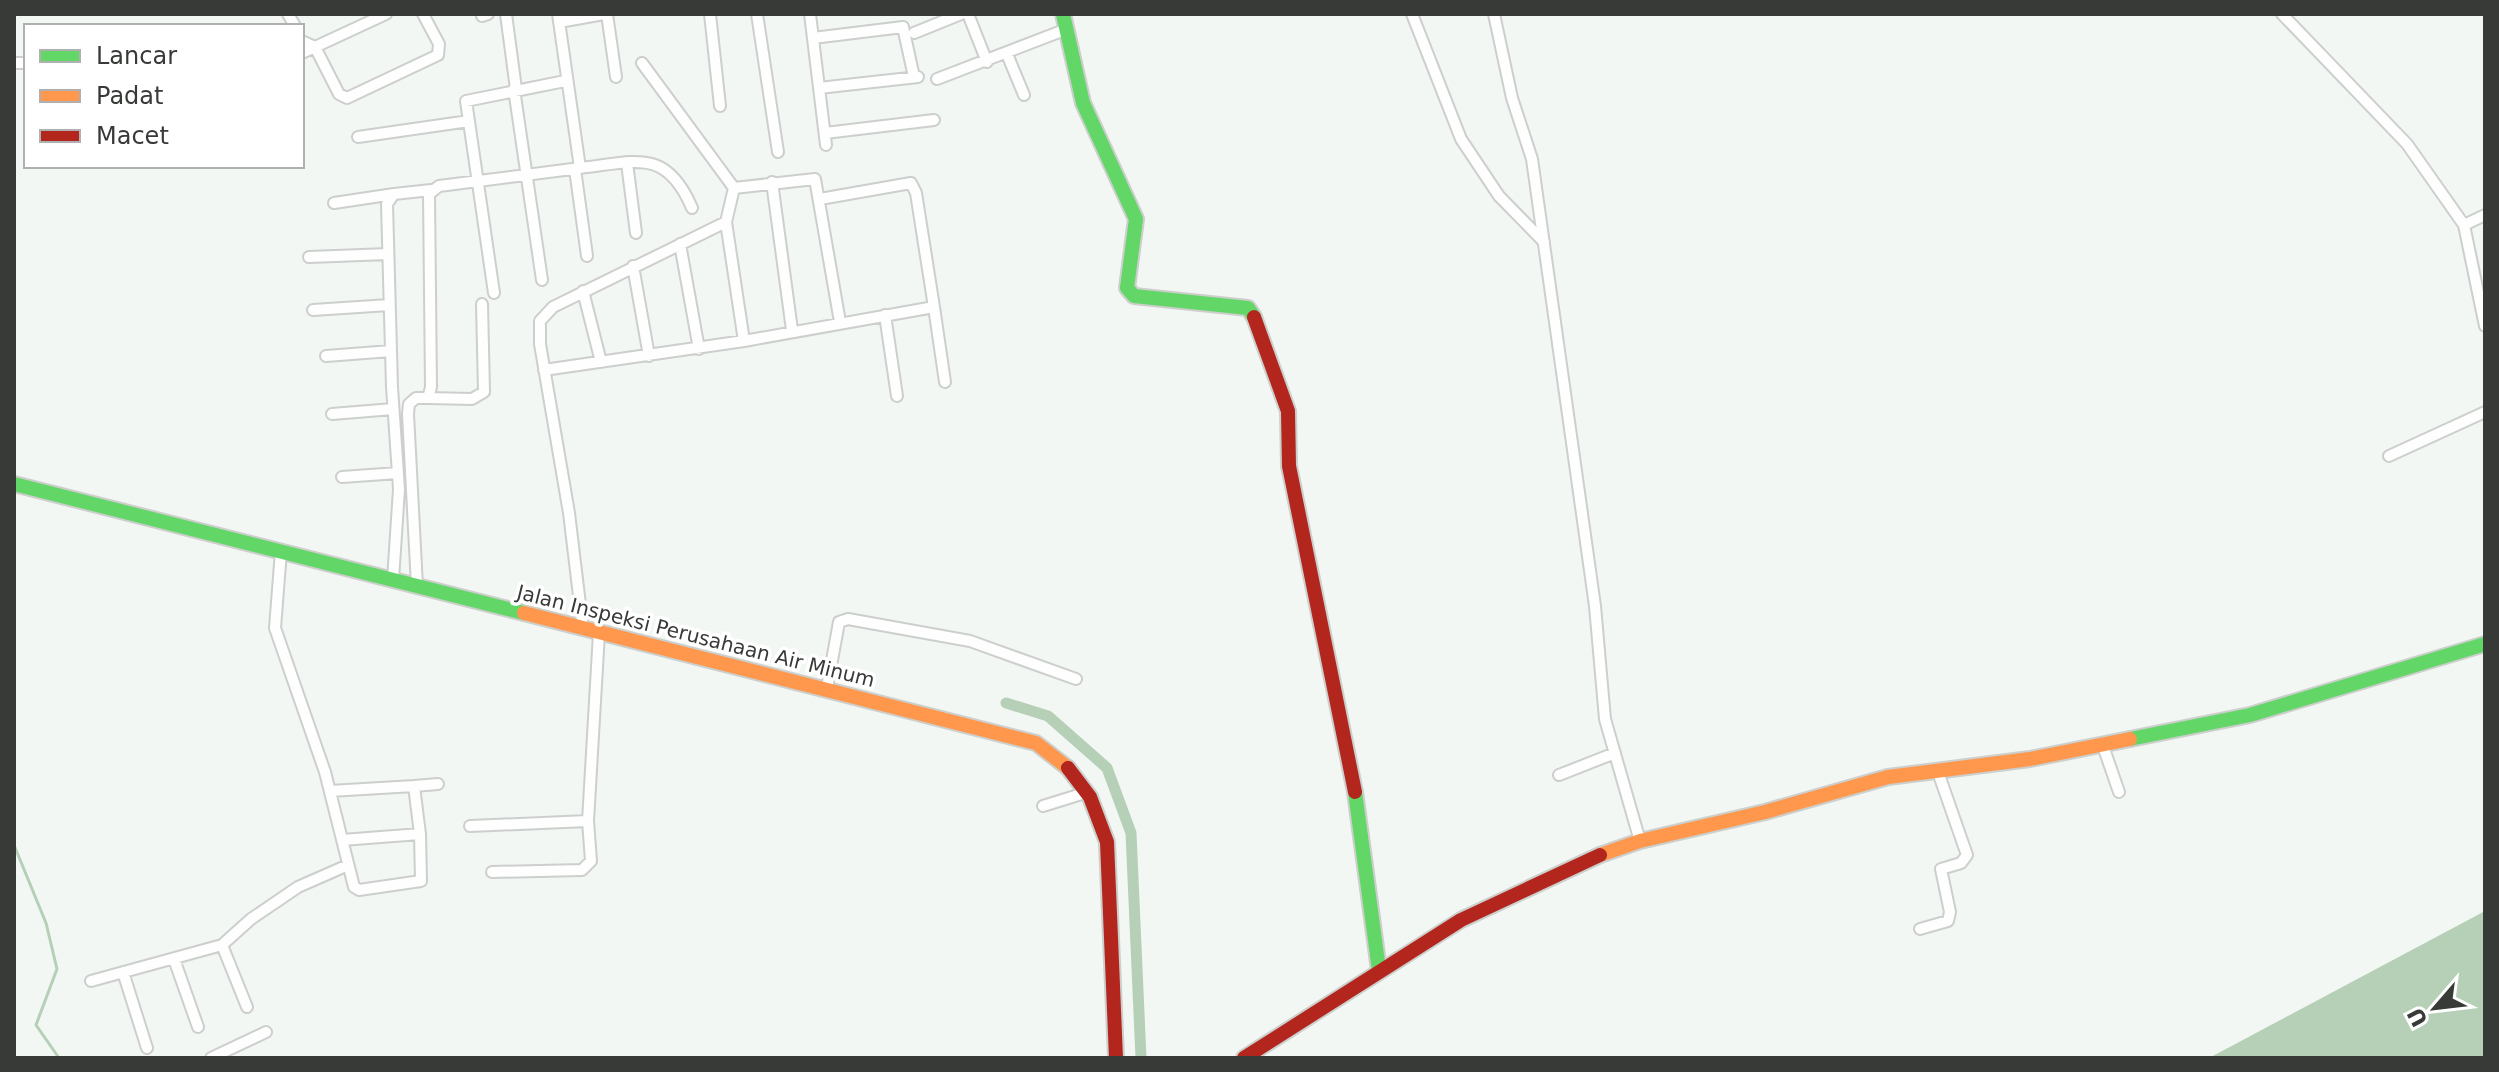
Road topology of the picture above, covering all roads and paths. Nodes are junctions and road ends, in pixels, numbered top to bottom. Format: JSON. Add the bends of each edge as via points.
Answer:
{"nodes":[{"id":1,"x":386,"y":14,"type":"edge"},
{"id":2,"x":423,"y":14,"type":"edge"},
{"id":3,"x":506,"y":14,"type":"edge"},
{"id":4,"x":606,"y":14,"type":"edge"},
{"id":5,"x":710,"y":14,"type":"edge"},
{"id":6,"x":757,"y":14,"type":"edge"},
{"id":7,"x":810,"y":14,"type":"edge"},
{"id":8,"x":961,"y":14,"type":"edge"},
{"id":9,"x":968,"y":14,"type":"edge"},
{"id":10,"x":1412,"y":14,"type":"edge"},
{"id":11,"x":1494,"y":14,"type":"edge"},
{"id":12,"x":2282,"y":14,"type":"edge"},
{"id":13,"x":559,"y":18,"type":"edge"},
{"id":14,"x":1065,"y":22,"type":"edge"},
{"id":15,"x":914,"y":33,"type":"dead end"},
{"id":16,"x":813,"y":38,"type":"junction"},
{"id":17,"x":304,"y":42,"type":"edge"},
{"id":18,"x":315,"y":47,"type":"junction"},
{"id":19,"x":304,"y":52,"type":"edge"},
{"id":20,"x":1007,"y":54,"type":"junction"},
{"id":21,"x":987,"y":62,"type":"junction"},
{"id":22,"x":642,"y":63,"type":"dead end"},
{"id":23,"x":616,"y":77,"type":"dead end"},
{"id":24,"x":937,"y":79,"type":"dead end"},
{"id":25,"x":565,"y":81,"type":"junction"},
{"id":26,"x":819,"y":88,"type":"junction"},
{"id":27,"x":515,"y":89,"type":"junction"},
{"id":28,"x":1024,"y":95,"type":"dead end"},
{"id":29,"x":720,"y":106,"type":"dead end"},
{"id":30,"x":934,"y":120,"type":"dead end"},
{"id":31,"x":469,"y":121,"type":"junction"},
{"id":32,"x":358,"y":137,"type":"dead end"},
{"id":33,"x":778,"y":152,"type":"dead end"},
{"id":34,"x":627,"y":163,"type":"junction"},
{"id":35,"x":578,"y":168,"type":"junction"},
{"id":36,"x":526,"y":176,"type":"junction"},
{"id":37,"x":478,"y":182,"type":"junction"},
{"id":38,"x":772,"y":182,"type":"junction"},
{"id":39,"x":734,"y":188,"type":"junction"},
{"id":40,"x":431,"y":190,"type":"junction"},
{"id":41,"x":394,"y":194,"type":"junction"},
{"id":42,"x":820,"y":199,"type":"junction"},
{"id":43,"x":334,"y":203,"type":"dead end"},
{"id":44,"x":692,"y":208,"type":"dead end"},
{"id":45,"x":2485,"y":215,"type":"edge"},
{"id":46,"x":726,"y":222,"type":"junction"},
{"id":47,"x":2464,"y":225,"type":"junction"},
{"id":48,"x":636,"y":233,"type":"dead end"},
{"id":49,"x":1544,"y":242,"type":"junction"},
{"id":50,"x":680,"y":244,"type":"junction"},
{"id":51,"x":388,"y":254,"type":"junction"},
{"id":52,"x":587,"y":256,"type":"dead end"},
{"id":53,"x":309,"y":257,"type":"dead end"},
{"id":54,"x":633,"y":266,"type":"junction"},
{"id":55,"x":542,"y":280,"type":"dead end"},
{"id":56,"x":583,"y":291,"type":"junction"},
{"id":57,"x":494,"y":293,"type":"dead end"},
{"id":58,"x":482,"y":304,"type":"dead end"},
{"id":59,"x":389,"y":305,"type":"junction"},
{"id":60,"x":934,"y":307,"type":"junction"},
{"id":61,"x":313,"y":310,"type":"dead end"},
{"id":62,"x":885,"y":315,"type":"junction"},
{"id":63,"x":840,"y":322,"type":"junction"},
{"id":64,"x":2485,"y":326,"type":"edge"},
{"id":65,"x":792,"y":330,"type":"junction"},
{"id":66,"x":744,"y":341,"type":"junction"},
{"id":67,"x":699,"y":349,"type":"junction"},
{"id":68,"x":391,"y":351,"type":"junction"},
{"id":69,"x":326,"y":356,"type":"dead end"},
{"id":70,"x":649,"y":356,"type":"junction"},
{"id":71,"x":601,"y":362,"type":"junction"},
{"id":72,"x":544,"y":370,"type":"junction"},
{"id":73,"x":945,"y":382,"type":"dead end"},
{"id":74,"x":897,"y":396,"type":"dead end"},
{"id":75,"x":428,"y":398,"type":"junction"},
{"id":76,"x":393,"y":409,"type":"junction"},
{"id":77,"x":2485,"y":412,"type":"edge"},
{"id":78,"x":332,"y":414,"type":"dead end"},
{"id":79,"x":2389,"y":456,"type":"dead end"},
{"id":80,"x":398,"y":473,"type":"junction"},
{"id":81,"x":342,"y":477,"type":"dead end"},
{"id":82,"x":14,"y":484,"type":"edge"},
{"id":83,"x":281,"y":551,"type":"junction"},
{"id":84,"x":393,"y":580,"type":"junction"},
{"id":85,"x":417,"y":586,"type":"junction"},
{"id":86,"x":583,"y":629,"type":"junction"},
{"id":87,"x":599,"y":633,"type":"junction"},
{"id":88,"x":2485,"y":644,"type":"edge"},
{"id":89,"x":1076,"y":679,"type":"dead end"},
{"id":90,"x":827,"y":688,"type":"junction"},
{"id":91,"x":2103,"y":746,"type":"junction"},
{"id":92,"x":1615,"y":753,"type":"junction"},
{"id":93,"x":1938,"y":772,"type":"junction"},
{"id":94,"x":1559,"y":775,"type":"dead end"},
{"id":95,"x":438,"y":784,"type":"dead end"},
{"id":96,"x":414,"y":786,"type":"junction"},
{"id":97,"x":330,"y":791,"type":"junction"},
{"id":98,"x":1088,"y":792,"type":"junction"},
{"id":99,"x":2119,"y":792,"type":"dead end"},
{"id":100,"x":1043,"y":806,"type":"dead end"},
{"id":101,"x":588,"y":821,"type":"junction"},
{"id":102,"x":470,"y":826,"type":"dead end"},
{"id":103,"x":420,"y":834,"type":"junction"},
{"id":104,"x":342,"y":840,"type":"junction"},
{"id":105,"x":1640,"y":841,"type":"junction"},
{"id":106,"x":348,"y":865,"type":"junction"},
{"id":107,"x":492,"y":872,"type":"dead end"},
{"id":108,"x":1920,"y":929,"type":"dead end"},
{"id":109,"x":222,"y":945,"type":"junction"},
{"id":110,"x":174,"y":959,"type":"junction"},
{"id":111,"x":1379,"y":970,"type":"junction"},
{"id":112,"x":123,"y":972,"type":"junction"},
{"id":113,"x":91,"y":981,"type":"dead end"},
{"id":114,"x":247,"y":1007,"type":"dead end"},
{"id":115,"x":198,"y":1027,"type":"dead end"},
{"id":116,"x":266,"y":1032,"type":"dead end"},
{"id":117,"x":147,"y":1048,"type":"dead end"},
{"id":118,"x":211,"y":1058,"type":"edge"},
{"id":119,"x":1116,"y":1058,"type":"edge"},
{"id":120,"x":1244,"y":1058,"type":"edge"}],
"edges":[{"from":1,"to":18,"type":"street"},
{"from":2,"to":18,"type":"street","via":[[439,44],[438,55],[347,98],[339,94]]},
{"from":3,"to":27,"type":"street"},
{"from":4,"to":13,"type":"street"},
{"from":4,"to":23,"type":"street"},
{"from":5,"to":29,"type":"street"},
{"from":6,"to":33,"type":"street"},
{"from":7,"to":16,"type":"street"},
{"from":8,"to":15,"type":"street"},
{"from":9,"to":21,"type":"street"},
{"from":10,"to":49,"type":"street","via":[[1461,139],[1499,196]]},
{"from":11,"to":49,"type":"street","via":[[1532,159]]},
{"from":12,"to":47,"type":"street","via":[[2407,144]]},
{"from":13,"to":25,"type":"street"},
{"from":14,"to":20,"type":"street"},
{"from":14,"to":111,"type":"street","via":[[1083,103],[1136,219],[1126,282],[1130,294],[1248,308],[1285,405],[1289,466],[1354,781]]},
{"from":16,"to":26,"type":"street"},
{"from":16,"to":26,"type":"street","via":[[903,27],[917,77]]},
{"from":17,"to":18,"type":"street"},
{"from":18,"to":19,"type":"street"},
{"from":20,"to":21,"type":"street"},
{"from":20,"to":28,"type":"street"},
{"from":21,"to":24,"type":"street"},
{"from":22,"to":39,"type":"street"},
{"from":25,"to":27,"type":"street"},
{"from":25,"to":35,"type":"street"},
{"from":26,"to":30,"type":"street","via":[[826,139]]},
{"from":27,"to":31,"type":"street","via":[[466,101]]},
{"from":27,"to":36,"type":"street"},
{"from":31,"to":32,"type":"street"},
{"from":31,"to":37,"type":"street"},
{"from":34,"to":35,"type":"street"},
{"from":34,"to":44,"type":"street","via":[[649,161],[665,168]]},
{"from":34,"to":48,"type":"street"},
{"from":35,"to":36,"type":"street"},
{"from":35,"to":52,"type":"street"},
{"from":36,"to":37,"type":"street"},
{"from":36,"to":55,"type":"street"},
{"from":37,"to":40,"type":"street"},
{"from":37,"to":57,"type":"street"},
{"from":38,"to":39,"type":"street"},
{"from":38,"to":42,"type":"street","via":[[810,177]]},
{"from":38,"to":65,"type":"street"},
{"from":39,"to":46,"type":"street"},
{"from":40,"to":41,"type":"street"},
{"from":40,"to":75,"type":"street"},
{"from":41,"to":43,"type":"street"},
{"from":41,"to":51,"type":"street","via":[[387,204]]},
{"from":42,"to":60,"type":"street","via":[[911,183]]},
{"from":42,"to":63,"type":"street"},
{"from":45,"to":47,"type":"street"},
{"from":46,"to":50,"type":"street"},
{"from":46,"to":66,"type":"street"},
{"from":47,"to":64,"type":"street"},
{"from":49,"to":92,"type":"street","via":[[1595,606],[1605,719]]},
{"from":50,"to":54,"type":"street"},
{"from":50,"to":67,"type":"street"},
{"from":51,"to":53,"type":"street"},
{"from":51,"to":59,"type":"street"},
{"from":54,"to":56,"type":"street"},
{"from":54,"to":70,"type":"street"},
{"from":56,"to":71,"type":"street"},
{"from":56,"to":72,"type":"street","via":[[553,307],[540,321]]},
{"from":58,"to":75,"type":"street","via":[[484,392],[472,399]]},
{"from":59,"to":61,"type":"street"},
{"from":59,"to":68,"type":"street"},
{"from":60,"to":62,"type":"street"},
{"from":60,"to":73,"type":"street"},
{"from":62,"to":63,"type":"street"},
{"from":62,"to":74,"type":"street"},
{"from":63,"to":65,"type":"street"},
{"from":65,"to":66,"type":"street"},
{"from":66,"to":67,"type":"street"},
{"from":67,"to":70,"type":"street"},
{"from":68,"to":69,"type":"street"},
{"from":68,"to":76,"type":"street"},
{"from":70,"to":71,"type":"street"},
{"from":71,"to":72,"type":"street"},
{"from":72,"to":86,"type":"street"},
{"from":75,"to":85,"type":"street","via":[[416,398],[408,414]]},
{"from":76,"to":78,"type":"street"},
{"from":76,"to":80,"type":"street"},
{"from":77,"to":79,"type":"street"},
{"from":80,"to":81,"type":"street"},
{"from":80,"to":84,"type":"street"},
{"from":82,"to":83,"type":"street","name":"Jalan Inspeksi Perusahaan Air Minum"},
{"from":83,"to":84,"type":"street","name":"Jalan Inspeksi Perusahaan Air Minum"},
{"from":83,"to":97,"type":"street","via":[[275,628]]},
{"from":84,"to":85,"type":"street","name":"Jalan Inspeksi Perusahaan Air Minum"},
{"from":85,"to":86,"type":"street","name":"Jalan Inspeksi Perusahaan Air Minum"},
{"from":86,"to":87,"type":"street","name":"Jalan Inspeksi Perusahaan Air Minum"},
{"from":87,"to":90,"type":"street","name":"Jalan Inspeksi Perusahaan Air Minum"},
{"from":87,"to":101,"type":"street"},
{"from":88,"to":91,"type":"street","via":[[2284,707]]},
{"from":89,"to":90,"type":"street","via":[[970,641],[848,619],[839,622]]},
{"from":90,"to":98,"type":"street","name":"Jalan Inspeksi Perusahaan Air Minum","via":[[1036,743],[1060,757]]},
{"from":91,"to":93,"type":"street"},
{"from":91,"to":99,"type":"street"},
{"from":92,"to":94,"type":"street"},
{"from":92,"to":105,"type":"street"},
{"from":93,"to":105,"type":"street","via":[[1888,777]]},
{"from":93,"to":108,"type":"street","via":[[1967,860],[1941,869],[1948,921]]},
{"from":95,"to":96,"type":"street"},
{"from":96,"to":97,"type":"street"},
{"from":96,"to":103,"type":"street"},
{"from":97,"to":104,"type":"street"},
{"from":98,"to":100,"type":"street"},
{"from":98,"to":119,"type":"street","name":"Jalan Inspeksi Perusahaan Air Minum","via":[[1107,842]]},
{"from":101,"to":102,"type":"street"},
{"from":101,"to":107,"type":"street","via":[[591,861],[582,870]]},
{"from":103,"to":104,"type":"street"},
{"from":103,"to":106,"type":"street","via":[[423,877],[418,882],[359,890]]},
{"from":104,"to":106,"type":"street"},
{"from":105,"to":111,"type":"street","via":[[1461,920]]},
{"from":106,"to":109,"type":"street","via":[[298,887]]},
{"from":109,"to":110,"type":"street"},
{"from":109,"to":114,"type":"street"},
{"from":110,"to":112,"type":"street"},
{"from":110,"to":115,"type":"street"},
{"from":111,"to":120,"type":"street"},
{"from":112,"to":113,"type":"street"},
{"from":112,"to":117,"type":"street"},
{"from":116,"to":118,"type":"street"}]}
